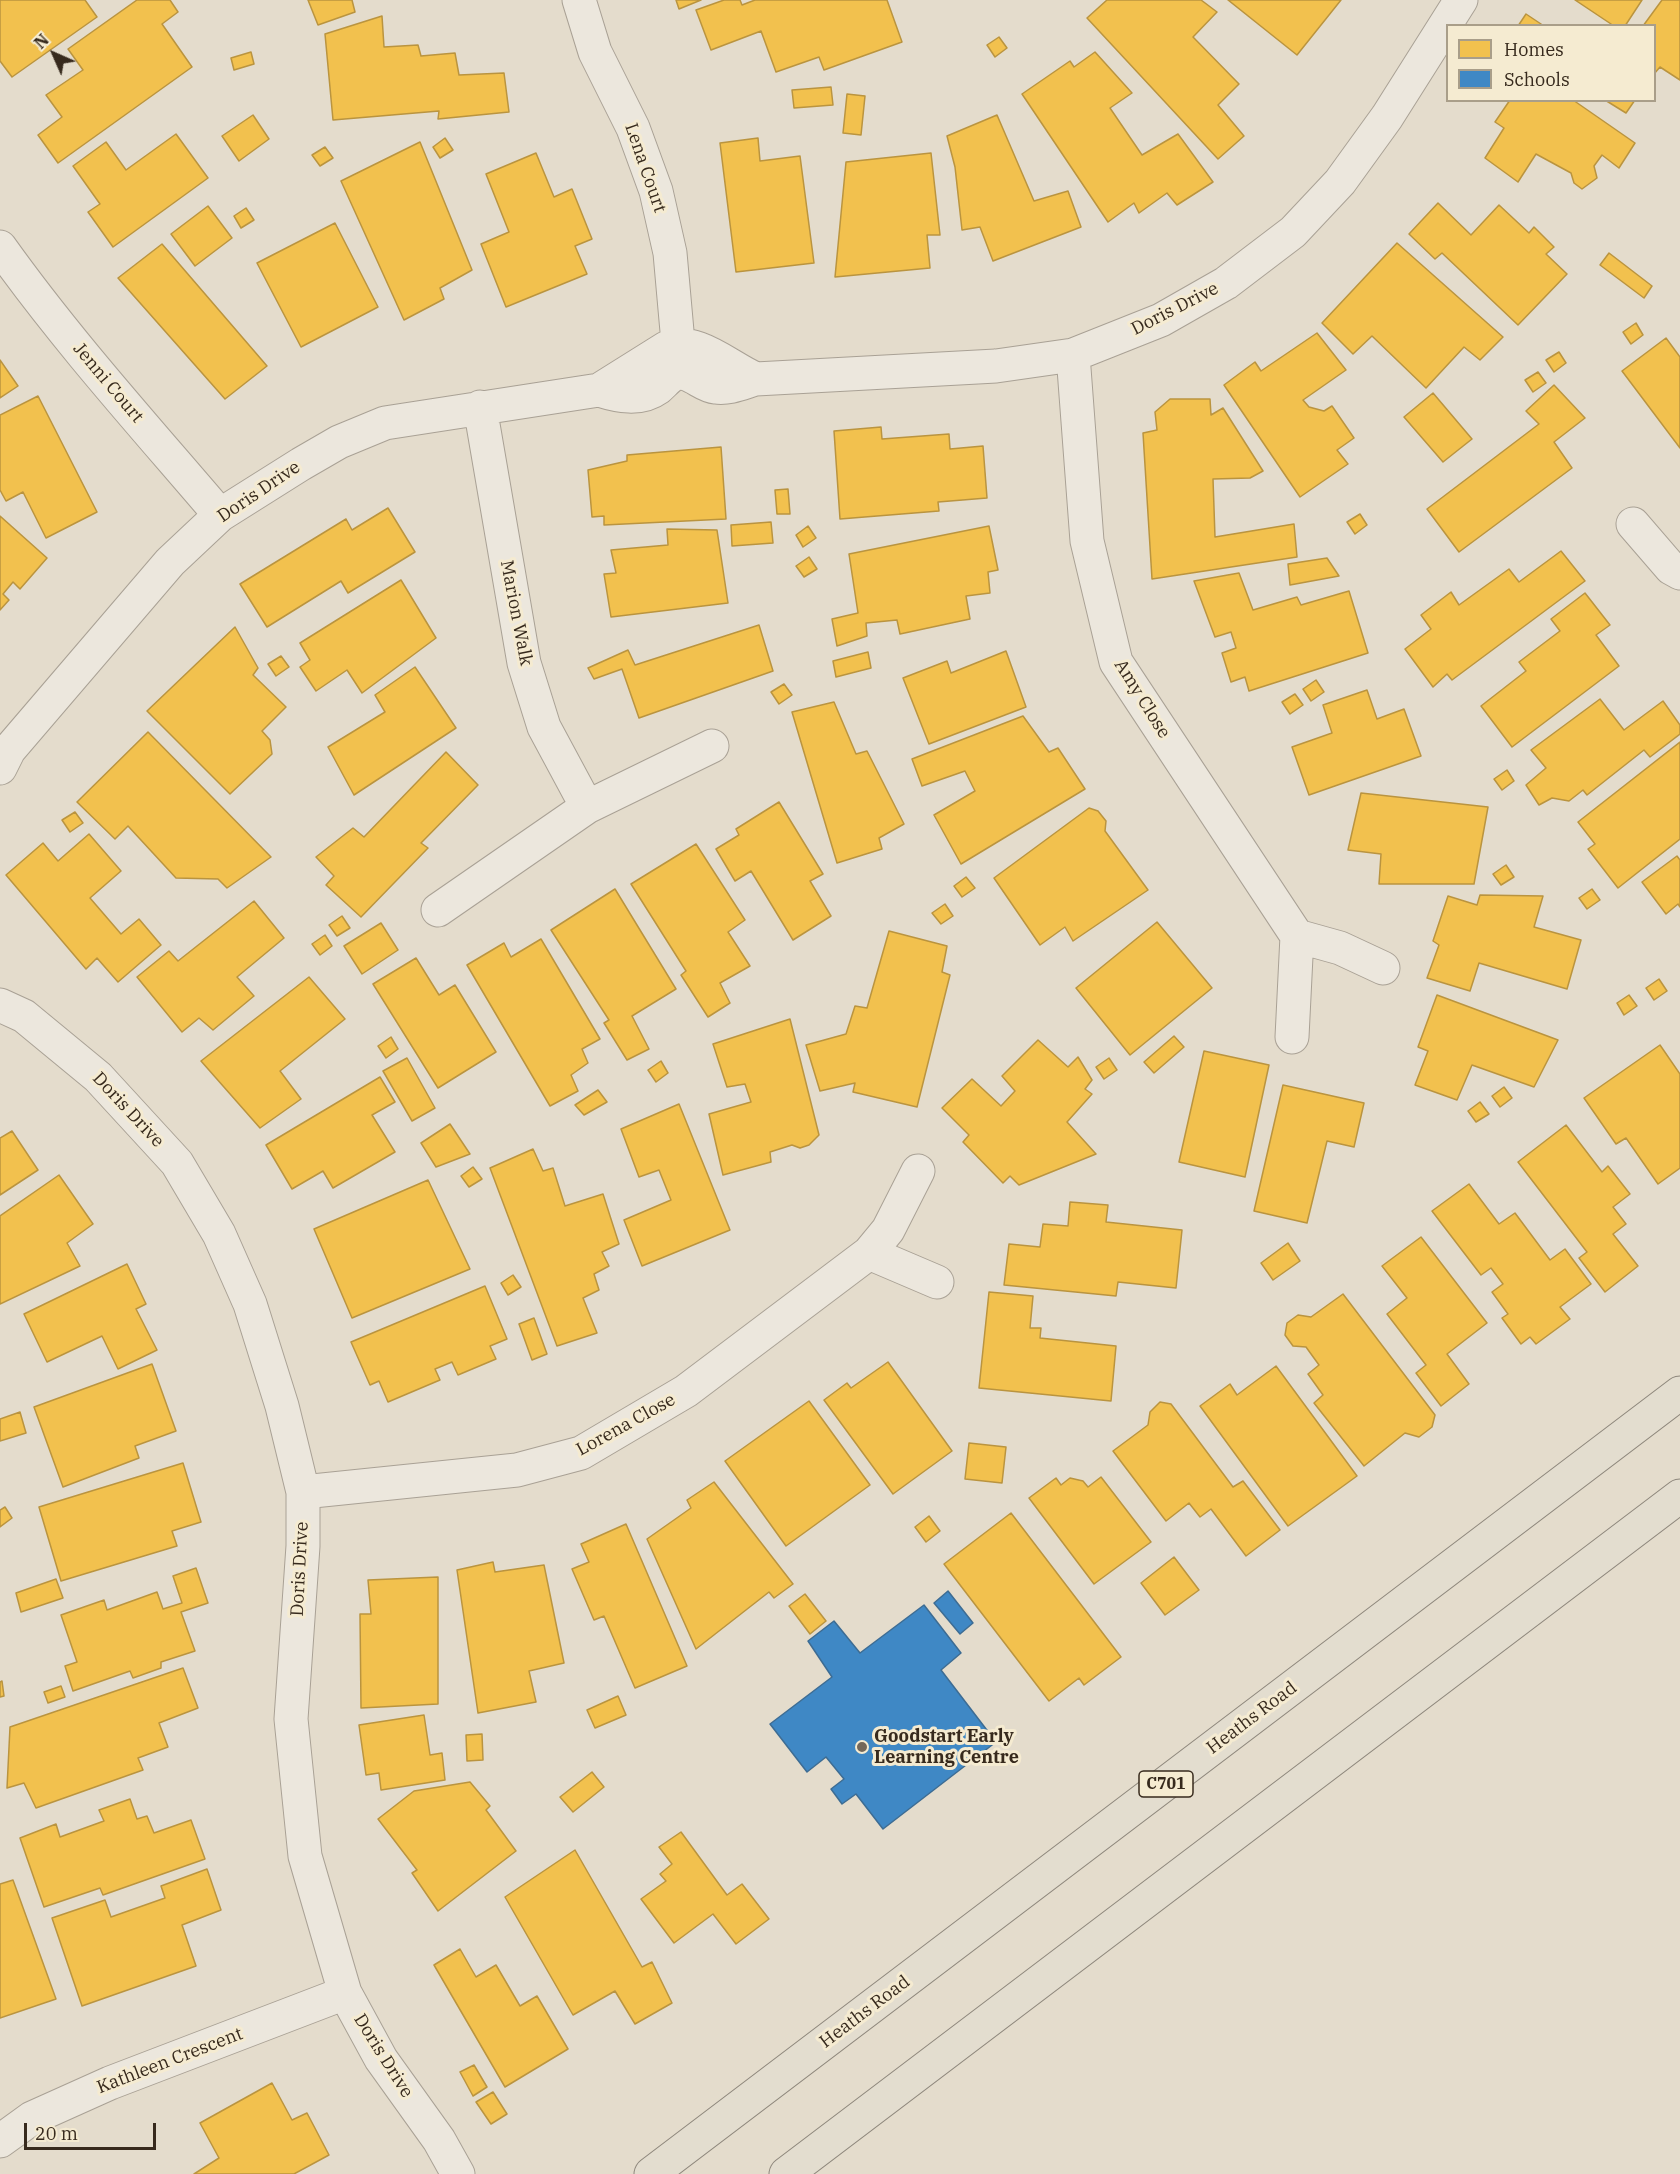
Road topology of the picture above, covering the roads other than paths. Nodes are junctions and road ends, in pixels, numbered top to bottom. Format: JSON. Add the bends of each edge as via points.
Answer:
{"nodes":[{"id":1,"x":579,"y":0,"type":"edge"},
{"id":2,"x":1461,"y":0,"type":"edge"},
{"id":3,"x":0,"y":247,"type":"edge"},
{"id":4,"x":1073,"y":355,"type":"junction"},
{"id":5,"x":680,"y":359,"type":"junction"},
{"id":6,"x":480,"y":407,"type":"junction"},
{"id":7,"x":220,"y":515,"type":"junction"},
{"id":8,"x":1633,"y":525,"type":"dead end"},
{"id":9,"x":1680,"y":573,"type":"edge"},
{"id":10,"x":712,"y":746,"type":"dead end"},
{"id":11,"x":3,"y":758,"type":"edge"},
{"id":12,"x":587,"y":807,"type":"junction"},
{"id":13,"x":438,"y":910,"type":"dead end"},
{"id":14,"x":1297,"y":936,"type":"junction"},
{"id":15,"x":1383,"y":968,"type":"dead end"},
{"id":16,"x":0,"y":980,"type":"edge"},
{"id":17,"x":12,"y":1010,"type":"edge"},
{"id":18,"x":1292,"y":1037,"type":"dead end"},
{"id":19,"x":918,"y":1171,"type":"dead end"},
{"id":20,"x":869,"y":1253,"type":"junction"},
{"id":21,"x":937,"y":1282,"type":"dead end"},
{"id":22,"x":1680,"y":1394,"type":"edge"},
{"id":23,"x":303,"y":1492,"type":"junction"},
{"id":24,"x":1680,"y":1496,"type":"edge"},
{"id":25,"x":345,"y":1993,"type":"junction"},
{"id":26,"x":0,"y":2141,"type":"edge"},
{"id":27,"x":458,"y":2174,"type":"edge"},
{"id":28,"x":651,"y":2174,"type":"edge"},
{"id":29,"x":786,"y":2174,"type":"edge"}],
"edges":[{"from":1,"to":5,"type":"street","name":"Lena Court","via":[[595,52],[633,128],[656,191],[669,254]]},
{"from":2,"to":4,"type":"street","name":"Doris Drive","via":[[1387,117],[1340,182],[1293,232],[1226,283],[1161,320]]},
{"from":3,"to":7,"type":"street","name":"Jenni Court","via":[[97,371]]},
{"from":4,"to":5,"type":"street","name":"Doris Drive","via":[[996,366],[756,379],[693,346]]},
{"from":4,"to":14,"type":"street","name":"Amy Close","via":[[1087,541],[1116,662]]},
{"from":5,"to":6,"type":"street","name":"Doris Drive","via":[[666,348],[599,390]]},
{"from":6,"to":7,"type":"street","name":"Doris Drive","via":[[385,423],[339,442]]},
{"from":6,"to":12,"type":"street","name":"Marion Walk","via":[[524,663],[544,727]]},
{"from":7,"to":11,"type":"street","name":"Doris Drive","via":[[170,562]]},
{"from":8,"to":9,"type":"street"},
{"from":10,"to":12,"type":"street"},
{"from":12,"to":13,"type":"street"},
{"from":14,"to":15,"type":"street","via":[[1340,948]]},
{"from":14,"to":18,"type":"street"},
{"from":16,"to":17,"type":"street","name":"Doris Drive","via":[[15,994]]},
{"from":17,"to":23,"type":"street","name":"Doris Drive","via":[[98,1077],[177,1163],[219,1234],[250,1304],[282,1406]]},
{"from":19,"to":20,"type":"street","name":"Lorena Close","via":[[888,1230]]},
{"from":20,"to":21,"type":"street"},
{"from":20,"to":23,"type":"street","name":"Lorena Close","via":[[686,1391],[581,1453],[517,1470]]},
{"from":22,"to":28,"type":"main road","name":"Heaths Road","number":"C701"},
{"from":23,"to":25,"type":"street","name":"Doris Drive","via":[[291,1719],[305,1856]]},
{"from":24,"to":29,"type":"main road"},
{"from":25,"to":26,"type":"street","name":"Kathleen Crescent","via":[[110,2083],[32,2118]]},
{"from":25,"to":27,"type":"street","name":"Doris Drive","via":[[381,2059],[439,2140]]}]}
